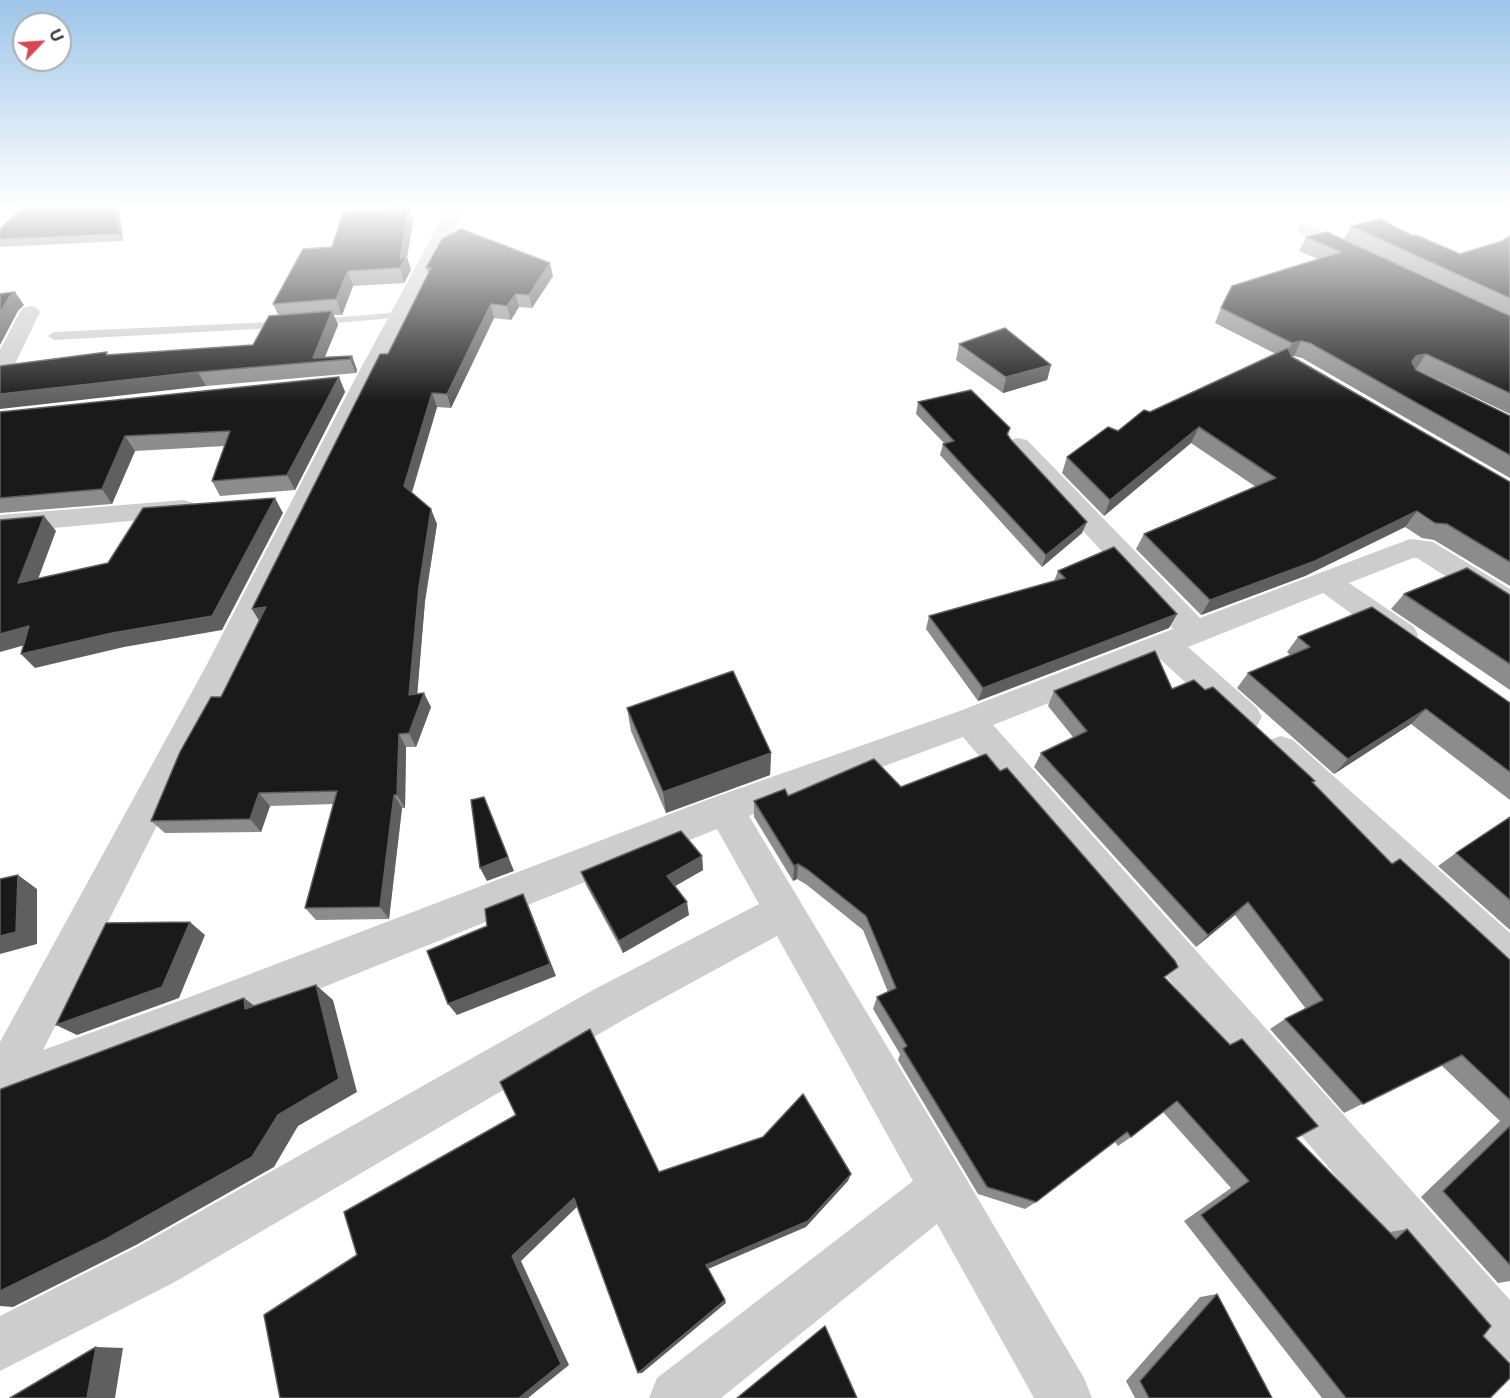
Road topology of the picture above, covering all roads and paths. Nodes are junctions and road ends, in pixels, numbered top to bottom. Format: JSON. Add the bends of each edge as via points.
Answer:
{"nodes":[{"id":1,"x":423,"y":272,"type":"edge"},
{"id":2,"x":30,"y":312,"type":"dead end"},
{"id":3,"x":400,"y":315,"type":"junction"},
{"id":4,"x":54,"y":336,"type":"dead end"},
{"id":5,"x":0,"y":372,"type":"edge"},
{"id":6,"x":1018,"y":445,"type":"edge"},
{"id":7,"x":212,"y":507,"type":"edge"},
{"id":8,"x":0,"y":524,"type":"edge"},
{"id":9,"x":1326,"y":581,"type":"junction"},
{"id":10,"x":1510,"y":603,"type":"edge"},
{"id":11,"x":1179,"y":638,"type":"junction"},
{"id":12,"x":1423,"y":649,"type":"edge"},
{"id":13,"x":969,"y":721,"type":"junction"},
{"id":14,"x":725,"y":809,"type":"junction"},
{"id":15,"x":783,"y":912,"type":"junction"},
{"id":16,"x":1510,"y":960,"type":"edge"},
{"id":17,"x":0,"y":1087,"type":"edge"},
{"id":18,"x":944,"y":1187,"type":"junction"},
{"id":19,"x":1510,"y":1340,"type":"edge"},
{"id":20,"x":0,"y":1344,"type":"edge"},
{"id":21,"x":677,"y":1398,"type":"edge"},
{"id":22,"x":1064,"y":1398,"type":"edge"}],
"edges":[{"from":1,"to":3,"type":"street"},
{"from":2,"to":5,"type":"street"},
{"from":3,"to":4,"type":"lane"},
{"from":3,"to":17,"type":"street","via":[[354,382],[294,501],[216,679]]},
{"from":6,"to":11,"type":"street"},
{"from":7,"to":8,"type":"street"},
{"from":9,"to":10,"type":"street","via":[[1416,547]]},
{"from":9,"to":11,"type":"street"},
{"from":9,"to":12,"type":"street"},
{"from":11,"to":13,"type":"street"},
{"from":11,"to":16,"type":"street"},
{"from":13,"to":14,"type":"street"},
{"from":13,"to":19,"type":"street"},
{"from":14,"to":15,"type":"street"},
{"from":14,"to":17,"type":"street","via":[[198,1015]]},
{"from":15,"to":18,"type":"street"},
{"from":15,"to":20,"type":"street","via":[[608,1005],[155,1265]]},
{"from":18,"to":21,"type":"street"},
{"from":18,"to":22,"type":"street"}]}
